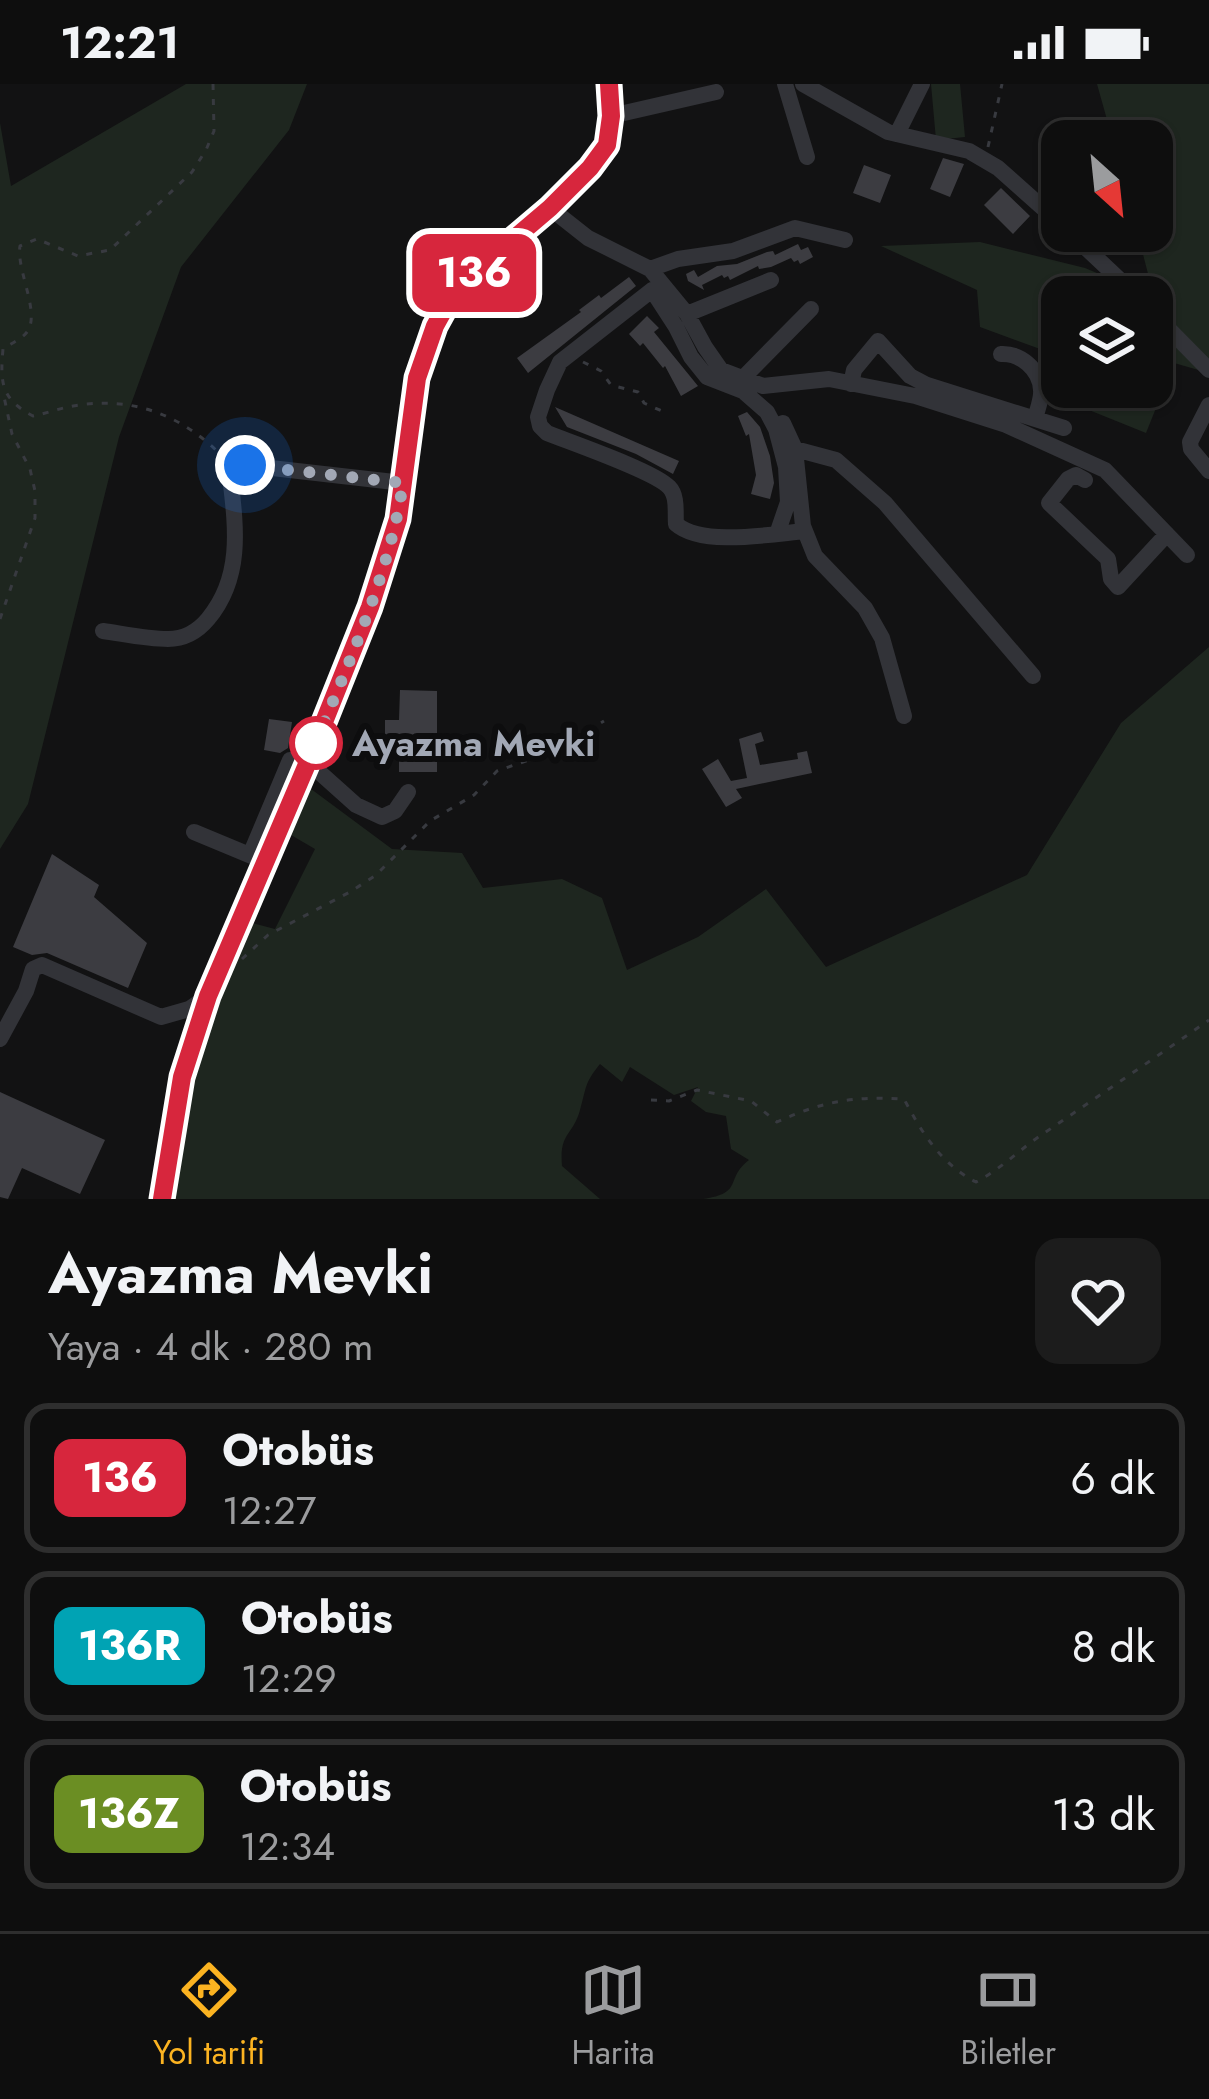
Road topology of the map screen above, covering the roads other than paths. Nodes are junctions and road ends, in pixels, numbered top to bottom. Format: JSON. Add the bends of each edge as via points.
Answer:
{"nodes":[{"id":1,"x":609,"y":84,"type":"edge"},
{"id":2,"x":785,"y":84,"type":"edge"},
{"id":3,"x":803,"y":84,"type":"edge"},
{"id":4,"x":899,"y":84,"type":"edge"},
{"id":5,"x":716,"y":92,"type":"dead end"},
{"id":6,"x":918,"y":92,"type":"edge"},
{"id":7,"x":611,"y":116,"type":"junction"},
{"id":8,"x":897,"y":134,"type":"junction"},
{"id":9,"x":807,"y":158,"type":"dead end"},
{"id":10,"x":1041,"y":207,"type":"edge"},
{"id":11,"x":550,"y":208,"type":"junction"},
{"id":12,"x":845,"y":240,"type":"dead end"},
{"id":13,"x":1090,"y":252,"type":"edge"},
{"id":14,"x":650,"y":269,"type":"junction"},
{"id":15,"x":1116,"y":276,"type":"edge"},
{"id":16,"x":771,"y":280,"type":"dead end"},
{"id":17,"x":811,"y":309,"type":"dead end"},
{"id":18,"x":686,"y":314,"type":"junction"},
{"id":19,"x":1173,"y":333,"type":"edge"},
{"id":20,"x":1001,"y":354,"type":"dead end"},
{"id":21,"x":1209,"y":370,"type":"edge"},
{"id":22,"x":742,"y":380,"type":"junction"},
{"id":23,"x":851,"y":384,"type":"junction"},
{"id":24,"x":763,"y":386,"type":"junction"},
{"id":25,"x":1209,"y":405,"type":"edge"},
{"id":26,"x":1035,"y":419,"type":"junction"},
{"id":27,"x":1064,"y":428,"type":"dead end"},
{"id":28,"x":1204,"y":431,"type":"edge"},
{"id":29,"x":795,"y":449,"type":"junction"},
{"id":30,"x":1069,"y":453,"type":"junction"},
{"id":31,"x":1209,"y":471,"type":"edge"},
{"id":32,"x":403,"y":483,"type":"junction"},
{"id":33,"x":806,"y":532,"type":"junction"},
{"id":34,"x":776,"y":534,"type":"junction"},
{"id":35,"x":1167,"y":535,"type":"junction"},
{"id":36,"x":1187,"y":555,"type":"dead end"},
{"id":37,"x":103,"y":631,"type":"dead end"},
{"id":38,"x":1033,"y":676,"type":"dead end"},
{"id":39,"x":904,"y":716,"type":"dead end"},
{"id":40,"x":299,"y":761,"type":"junction"},
{"id":41,"x":408,"y":792,"type":"dead end"},
{"id":42,"x":194,"y":832,"type":"dead end"},
{"id":43,"x":258,"y":858,"type":"junction"},
{"id":44,"x":212,"y":986,"type":"junction"},
{"id":45,"x":0,"y":1039,"type":"edge"},
{"id":46,"x":162,"y":1199,"type":"edge"}],
"edges":[{"from":1,"to":7,"type":"main road"},
{"from":2,"to":9,"type":"street"},
{"from":3,"to":8,"type":"street"},
{"from":4,"to":6,"type":"street"},
{"from":5,"to":7,"type":"street"},
{"from":6,"to":8,"type":"street"},
{"from":7,"to":11,"type":"main road","via":[[607,145]]},
{"from":8,"to":10,"type":"street","via":[[969,151]]},
{"from":11,"to":14,"type":"street"},
{"from":11,"to":32,"type":"main road","via":[[456,288],[435,326],[417,378]]},
{"from":12,"to":14,"type":"street","via":[[795,228]]},
{"from":13,"to":15,"type":"street"},
{"from":14,"to":18,"type":"street"},
{"from":16,"to":18,"type":"street"},
{"from":17,"to":22,"type":"street"},
{"from":18,"to":22,"type":"street","via":[[721,370]]},
{"from":19,"to":21,"type":"street"},
{"from":20,"to":26,"type":"street","via":[[1022,358],[1040,381]]},
{"from":22,"to":24,"type":"street"},
{"from":23,"to":24,"type":"street"},
{"from":23,"to":26,"type":"street","via":[[878,341],[927,385]]},
{"from":23,"to":30,"type":"street","via":[[1006,424]]},
{"from":24,"to":29,"type":"street"},
{"from":25,"to":28,"type":"street"},
{"from":26,"to":27,"type":"street"},
{"from":28,"to":31,"type":"street","via":[[1190,442]]},
{"from":29,"to":33,"type":"street"},
{"from":29,"to":38,"type":"street","via":[[836,460],[885,503]]},
{"from":30,"to":35,"type":"street","via":[[1105,470]]},
{"from":30,"to":35,"type":"street","via":[[1077,480],[1048,503],[1108,559],[1118,586]]},
{"from":32,"to":37,"type":"street","via":[[232,467],[235,555],[218,607],[200,628],[170,639]]},
{"from":32,"to":40,"type":"main road","via":[[370,607]]},
{"from":33,"to":34,"type":"street"},
{"from":33,"to":39,"type":"street","via":[[815,556],[882,638]]},
{"from":34,"to":34,"type":"street","via":[[684,531],[669,487],[548,433],[538,416],[560,362],[652,290],[707,377],[743,391],[776,429],[788,502]]},
{"from":35,"to":36,"type":"street"},
{"from":40,"to":41,"type":"street","via":[[382,817]]},
{"from":40,"to":43,"type":"main road"},
{"from":42,"to":43,"type":"street"},
{"from":43,"to":44,"type":"main road"},
{"from":44,"to":45,"type":"street","via":[[189,1009],[161,1017],[42,965],[32,969]]},
{"from":44,"to":46,"type":"main road","via":[[182,1077]]}]}
